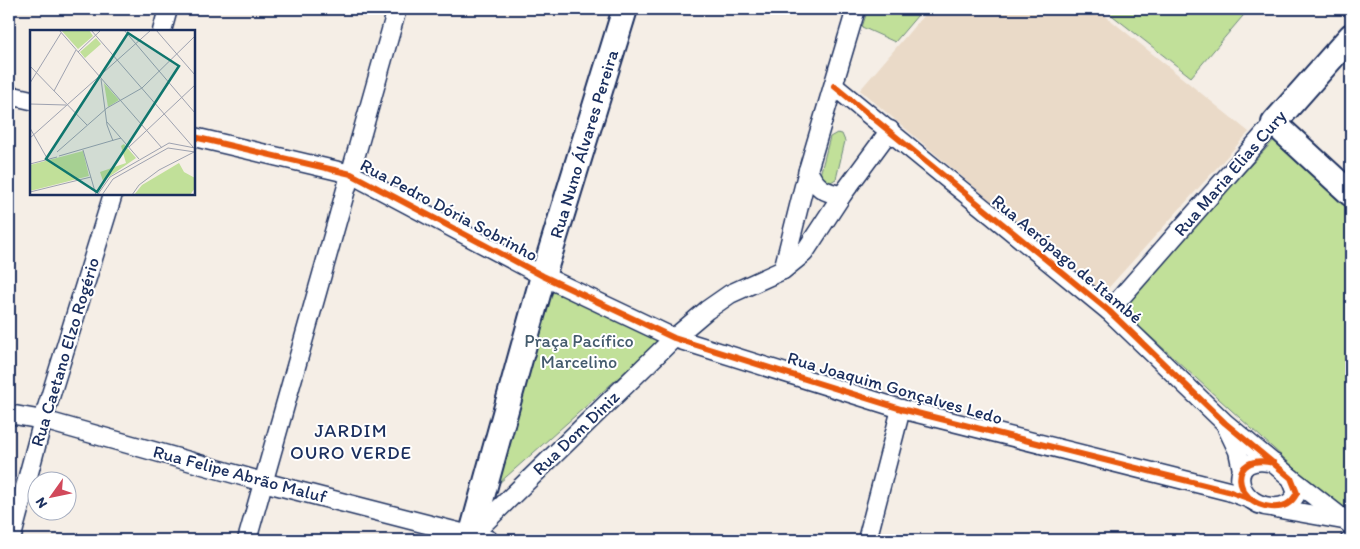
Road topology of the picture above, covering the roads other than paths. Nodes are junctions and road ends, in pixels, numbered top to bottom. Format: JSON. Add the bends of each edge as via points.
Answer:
{"nodes":[{"id":1,"x":168,"y":9,"type":"edge"},
{"id":2,"x":397,"y":9,"type":"edge"},
{"id":3,"x":625,"y":9,"type":"edge"},
{"id":4,"x":856,"y":9,"type":"edge"},
{"id":5,"x":162,"y":30,"type":"edge"},
{"id":6,"x":1351,"y":36,"type":"edge"},
{"id":7,"x":834,"y":86,"type":"junction"},
{"id":8,"x":9,"y":95,"type":"edge"},
{"id":9,"x":30,"y":100,"type":"edge"},
{"id":10,"x":1274,"y":123,"type":"junction"},
{"id":11,"x":890,"y":130,"type":"junction"},
{"id":12,"x":195,"y":137,"type":"edge"},
{"id":13,"x":808,"y":170,"type":"junction"},
{"id":14,"x":351,"y":174,"type":"junction"},
{"id":15,"x":842,"y":194,"type":"junction"},
{"id":16,"x":1351,"y":194,"type":"edge"},
{"id":17,"x":113,"y":195,"type":"edge"},
{"id":18,"x":783,"y":270,"type":"junction"},
{"id":19,"x":543,"y":276,"type":"junction"},
{"id":20,"x":1109,"y":311,"type":"junction"},
{"id":21,"x":674,"y":338,"type":"junction"},
{"id":22,"x":901,"y":409,"type":"junction"},
{"id":23,"x":9,"y":414,"type":"edge"},
{"id":24,"x":43,"y":420,"type":"junction"},
{"id":25,"x":1225,"y":423,"type":"junction"},
{"id":26,"x":1274,"y":462,"type":"junction"},
{"id":27,"x":1242,"y":470,"type":"junction"},
{"id":28,"x":1291,"y":478,"type":"junction"},
{"id":29,"x":264,"y":482,"type":"junction"},
{"id":30,"x":1250,"y":499,"type":"junction"},
{"id":31,"x":1275,"y":508,"type":"junction"},
{"id":32,"x":1348,"y":523,"type":"edge"},
{"id":33,"x":477,"y":539,"type":"edge"},
{"id":34,"x":12,"y":540,"type":"edge"},
{"id":35,"x":247,"y":540,"type":"edge"},
{"id":36,"x":867,"y":540,"type":"edge"}],
"edges":[{"from":1,"to":5,"type":"street"},
{"from":2,"to":14,"type":"street"},
{"from":3,"to":19,"type":"street","name":"Rua Nuno Álvares Pereira"},
{"from":4,"to":7,"type":"street"},
{"from":6,"to":10,"type":"street","name":"Rua Maria Elias Cury"},
{"from":7,"to":11,"type":"street","name":"Rua Aerópago de Itambé"},
{"from":7,"to":13,"type":"street"},
{"from":8,"to":9,"type":"street"},
{"from":10,"to":16,"type":"street"},
{"from":10,"to":20,"type":"street","name":"Rua Maria Elias Cury"},
{"from":11,"to":15,"type":"street","name":"Rua Dom Diniz"},
{"from":11,"to":20,"type":"street","name":"Rua Aerópago de Itambé"},
{"from":12,"to":14,"type":"street","name":"Rua Pedro Dória Sobrinho"},
{"from":13,"to":15,"type":"street","via":[[817,186]]},
{"from":13,"to":18,"type":"street"},
{"from":14,"to":19,"type":"street","name":"Rua Pedro Dória Sobrinho"},
{"from":14,"to":29,"type":"street"},
{"from":15,"to":18,"type":"street","name":"Rua Dom Diniz","via":[[804,253]]},
{"from":17,"to":24,"type":"street","name":"Rua Caetano Elzo Rogério"},
{"from":18,"to":21,"type":"street","name":"Rua Dom Diniz","via":[[730,294]]},
{"from":19,"to":21,"type":"street","name":"Rua Joaquim Gonçalves Ledo"},
{"from":19,"to":33,"type":"street","name":"Rua Nuno Álvares Pereira"},
{"from":20,"to":25,"type":"street","name":"Rua Aerópago de Itambé"},
{"from":21,"to":22,"type":"street","name":"Rua Joaquim Gonçalves Ledo"},
{"from":21,"to":33,"type":"street","name":"Rua Dom Diniz"},
{"from":22,"to":30,"type":"street","name":"Rua Joaquim Gonçalves Ledo"},
{"from":22,"to":36,"type":"street"},
{"from":23,"to":24,"type":"street","name":"Rua Felipe Abrão Maluf"},
{"from":24,"to":29,"type":"street","name":"Rua Felipe Abrão Maluf"},
{"from":24,"to":34,"type":"street","name":"Rua Caetano Elzo Rogério"},
{"from":25,"to":26,"type":"street","name":"Rua Aerópago de Itambé"},
{"from":25,"to":27,"type":"street","name":"Rua Aerópago de Itambé","via":[[1238,451]]},
{"from":26,"to":27,"type":"street","via":[[1250,462]]},
{"from":26,"to":28,"type":"street"},
{"from":27,"to":30,"type":"street","via":[[1241,485]]},
{"from":28,"to":31,"type":"street","via":[[1297,493],[1293,501]]},
{"from":28,"to":32,"type":"street"},
{"from":29,"to":33,"type":"street","name":"Rua Felipe Abrão Maluf"},
{"from":29,"to":35,"type":"street"},
{"from":30,"to":31,"type":"street"},
{"from":31,"to":32,"type":"street"}]}
